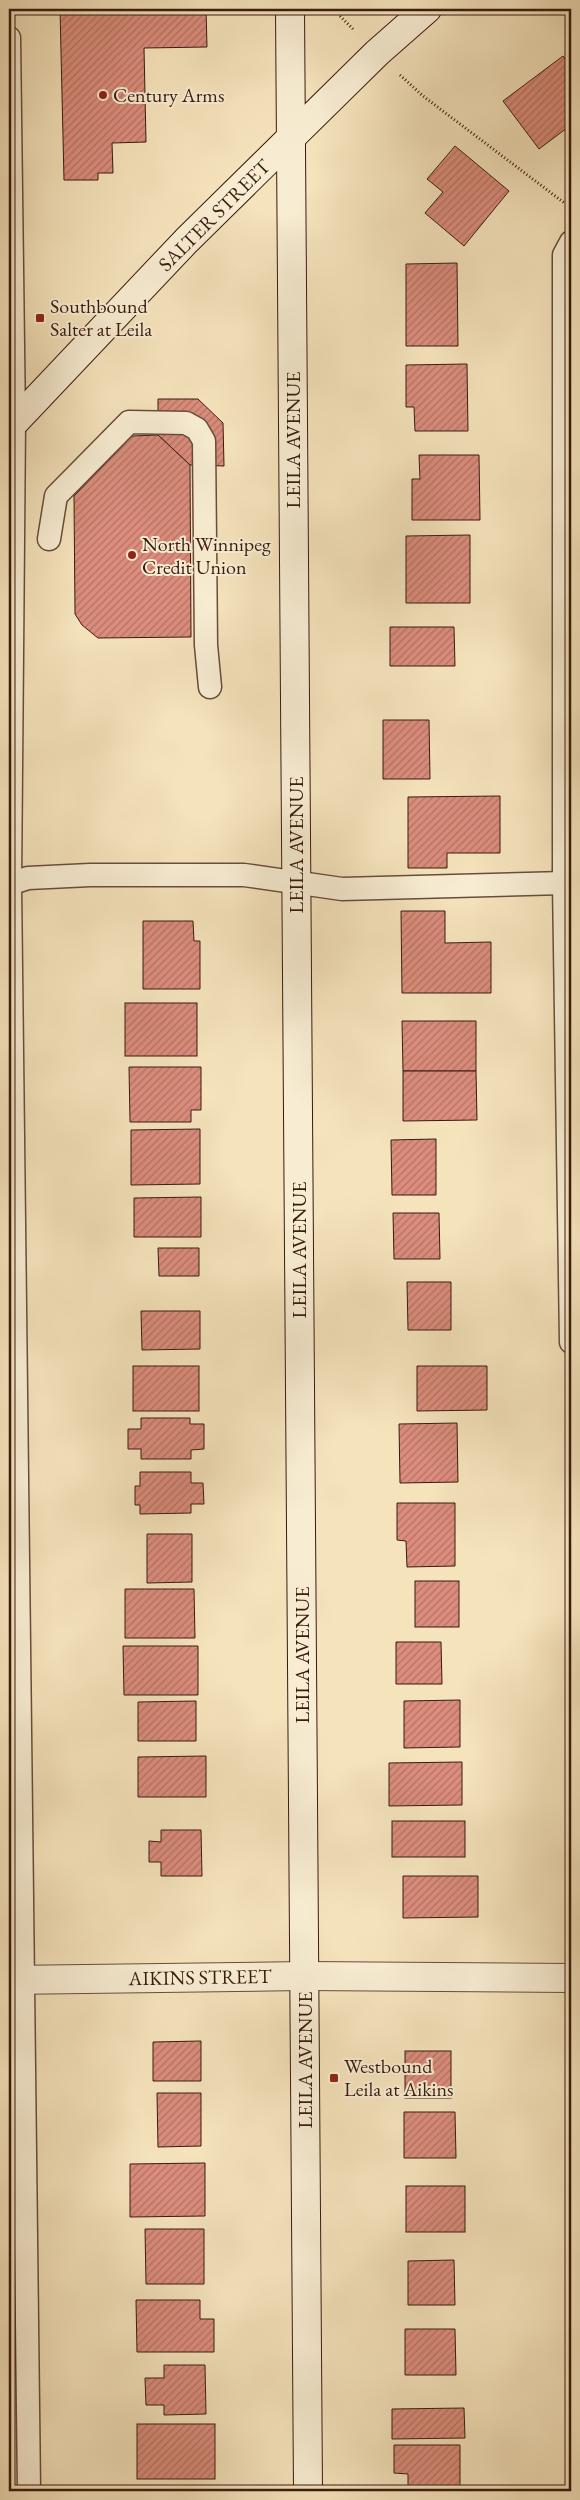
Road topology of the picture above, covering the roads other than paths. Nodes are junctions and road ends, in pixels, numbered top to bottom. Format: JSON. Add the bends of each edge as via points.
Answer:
{"nodes":[{"id":1,"x":290,"y":9,"type":"edge"},
{"id":2,"x":427,"y":9,"type":"edge"},
{"id":3,"x":9,"y":38,"type":"edge"},
{"id":4,"x":291,"y":139,"type":"junction"},
{"id":5,"x":571,"y":242,"type":"edge"},
{"id":6,"x":11,"y":425,"type":"edge"},
{"id":7,"x":49,"y":540,"type":"dead end"},
{"id":8,"x":210,"y":687,"type":"dead end"},
{"id":9,"x":296,"y":883,"type":"junction"},
{"id":10,"x":564,"y":883,"type":"junction"},
{"id":11,"x":9,"y":884,"type":"edge"},
{"id":12,"x":571,"y":1342,"type":"edge"},
{"id":13,"x":304,"y":1976,"type":"junction"},
{"id":14,"x":571,"y":1978,"type":"edge"},
{"id":15,"x":16,"y":1980,"type":"edge"},
{"id":16,"x":29,"y":2491,"type":"edge"},
{"id":17,"x":308,"y":2491,"type":"edge"}],
"edges":[{"from":1,"to":4,"type":"main road","name":"LEILA AVENUE"},
{"from":2,"to":4,"type":"main road","name":"SALTER STREET","via":[[377,53]]},
{"from":3,"to":6,"type":"lane"},
{"from":4,"to":6,"type":"main road","name":"SALTER STREET","via":[[186,242]]},
{"from":4,"to":9,"type":"main road","name":"LEILA AVENUE"},
{"from":5,"to":10,"type":"lane","via":[[564,255]]},
{"from":6,"to":11,"type":"lane"},
{"from":7,"to":8,"type":"lane","via":[[56,496],[129,422],[186,423],[196,429],[204,441],[206,644]]},
{"from":9,"to":10,"type":"lane","via":[[342,889]]},
{"from":9,"to":11,"type":"lane","via":[[244,875],[110,875],[28,878]]},
{"from":9,"to":13,"type":"main road","name":"LEILA AVENUE"},
{"from":10,"to":12,"type":"lane"},
{"from":11,"to":15,"type":"lane"},
{"from":13,"to":14,"type":"main road","name":"AIKINS STREET"},
{"from":13,"to":15,"type":"main road","name":"AIKINS STREET"},
{"from":13,"to":17,"type":"main road","name":"LEILA AVENUE"},
{"from":15,"to":16,"type":"lane"}]}
